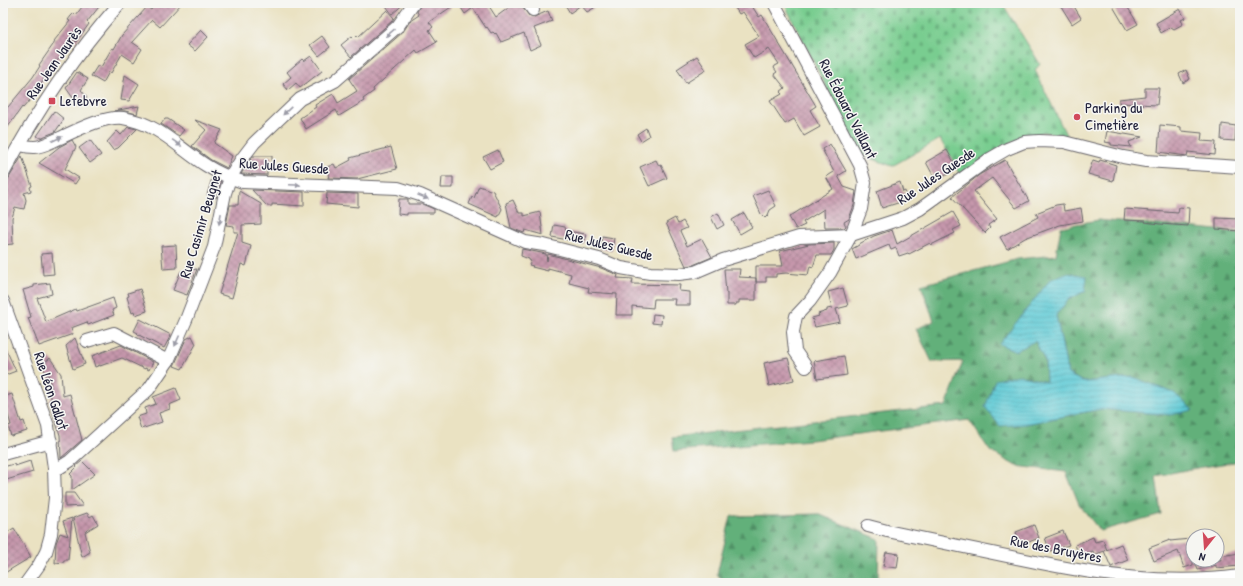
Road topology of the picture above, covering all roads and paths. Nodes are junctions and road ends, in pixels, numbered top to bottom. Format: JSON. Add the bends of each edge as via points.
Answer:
{"nodes":[{"id":1,"x":120,"y":3,"type":"edge"},
{"id":2,"x":414,"y":3,"type":"edge"},
{"id":3,"x":774,"y":3,"type":"edge"},
{"id":4,"x":20,"y":145,"type":"junction"},
{"id":5,"x":5,"y":167,"type":"edge"},
{"id":6,"x":1240,"y":167,"type":"edge"},
{"id":7,"x":230,"y":178,"type":"junction"},
{"id":8,"x":851,"y":235,"type":"junction"},
{"id":9,"x":3,"y":301,"type":"edge"},
{"id":10,"x":87,"y":341,"type":"dead end"},
{"id":11,"x":168,"y":361,"type":"junction"},
{"id":12,"x":806,"y":367,"type":"dead end"},
{"id":13,"x":51,"y":441,"type":"junction"},
{"id":14,"x":3,"y":454,"type":"edge"},
{"id":15,"x":54,"y":468,"type":"junction"},
{"id":16,"x":868,"y":526,"type":"dead end"},
{"id":17,"x":1240,"y":576,"type":"edge"},
{"id":18,"x":26,"y":583,"type":"edge"}],
"edges":[{"from":1,"to":4,"type":"street","name":"Rue Jean Jaurès","via":[[63,74]]},
{"from":2,"to":7,"type":"street","name":"Rue Casimir Beugnet","one_way":true,"via":[[398,26],[335,80],[300,99],[254,143]]},
{"from":3,"to":8,"type":"street","name":"Rue Édouard Vaillant","via":[[860,165],[865,183],[861,210]]},
{"from":4,"to":5,"type":"street"},
{"from":4,"to":7,"type":"street","name":"Rue Jules Guesde","one_way":true,"via":[[36,147],[104,120],[121,118],[137,121],[158,130],[207,166]]},
{"from":6,"to":8,"type":"street","name":"Rue Jules Guesde","via":[[1146,161],[1064,142],[1024,142],[1007,148],[988,160],[920,209],[903,218]]},
{"from":7,"to":8,"type":"street","name":"Rue Jules Guesde","one_way":true,"via":[[243,182],[398,188],[525,242],[599,259],[621,268],[650,273],[696,272],[723,260],[799,237]]},
{"from":7,"to":11,"type":"street","name":"Rue Casimir Beugnet","one_way":true,"via":[[214,246]]},
{"from":8,"to":12,"type":"street","name":"Rue Édouard Vaillant","via":[[830,272],[796,316],[792,332],[795,351]]},
{"from":9,"to":13,"type":"street","name":"Rue Léon Gallot","via":[[46,418]]},
{"from":10,"to":11,"type":"street","via":[[114,333]]},
{"from":11,"to":15,"type":"street","name":"Rue Casimir Beugnet","via":[[149,389],[70,461],[59,468]]},
{"from":13,"to":14,"type":"street"},
{"from":13,"to":15,"type":"street","name":"Rue Léon Gallot"},
{"from":15,"to":18,"type":"street","name":"Rue Léon Gallot","via":[[55,498],[51,534],[42,558]]},
{"from":16,"to":17,"type":"street","name":"Rue des Bruyères","via":[[1093,574],[1147,581],[1183,582]]}]}
